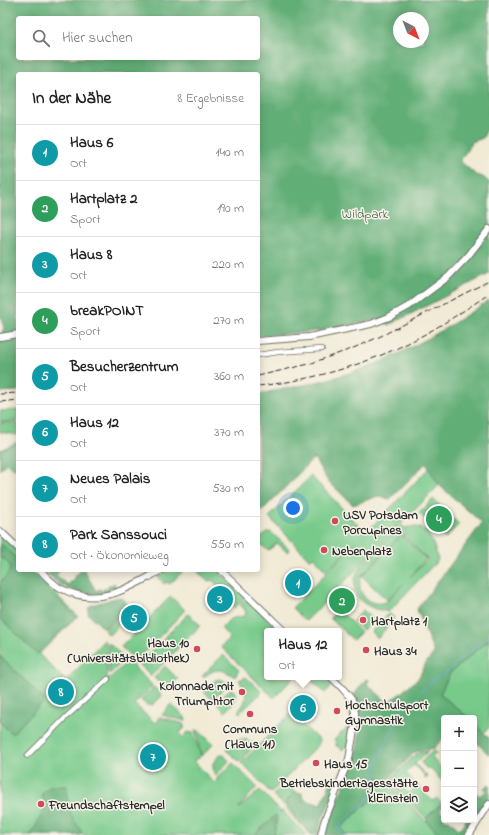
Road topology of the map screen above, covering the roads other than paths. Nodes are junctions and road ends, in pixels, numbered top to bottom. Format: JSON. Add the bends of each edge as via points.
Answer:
{"nodes":[{"id":1,"x":489,"y":229,"type":"edge"},
{"id":2,"x":16,"y":334,"type":"edge"},
{"id":3,"x":0,"y":337,"type":"edge"},
{"id":4,"x":260,"y":341,"type":"edge"},
{"id":5,"x":322,"y":349,"type":"dead end"},
{"id":6,"x":260,"y":355,"type":"edge"},
{"id":7,"x":0,"y":531,"type":"edge"},
{"id":8,"x":16,"y":546,"type":"edge"},
{"id":9,"x":42,"y":572,"type":"edge"},
{"id":10,"x":158,"y":572,"type":"edge"},
{"id":11,"x":223,"y":572,"type":"edge"},
{"id":12,"x":281,"y":628,"type":"edge"},
{"id":13,"x":108,"y":678,"type":"dead end"},
{"id":14,"x":334,"y":680,"type":"edge"},
{"id":15,"x":27,"y":756,"type":"dead end"},
{"id":16,"x":489,"y":804,"type":"edge"},
{"id":17,"x":321,"y":835,"type":"edge"},
{"id":18,"x":469,"y":835,"type":"edge"}],
"edges":[{"from":1,"to":4,"type":"street","via":[[448,276],[390,317],[371,324],[309,336]]},
{"from":2,"to":3,"type":"street"},
{"from":5,"to":6,"type":"street"},
{"from":7,"to":8,"type":"street"},
{"from":9,"to":10,"type":"street","via":[[57,586],[89,597],[119,592]]},
{"from":11,"to":12,"type":"street"},
{"from":13,"to":15,"type":"street"},
{"from":14,"to":17,"type":"street","via":[[352,700],[355,725],[349,759]]},
{"from":16,"to":18,"type":"street"}]}
